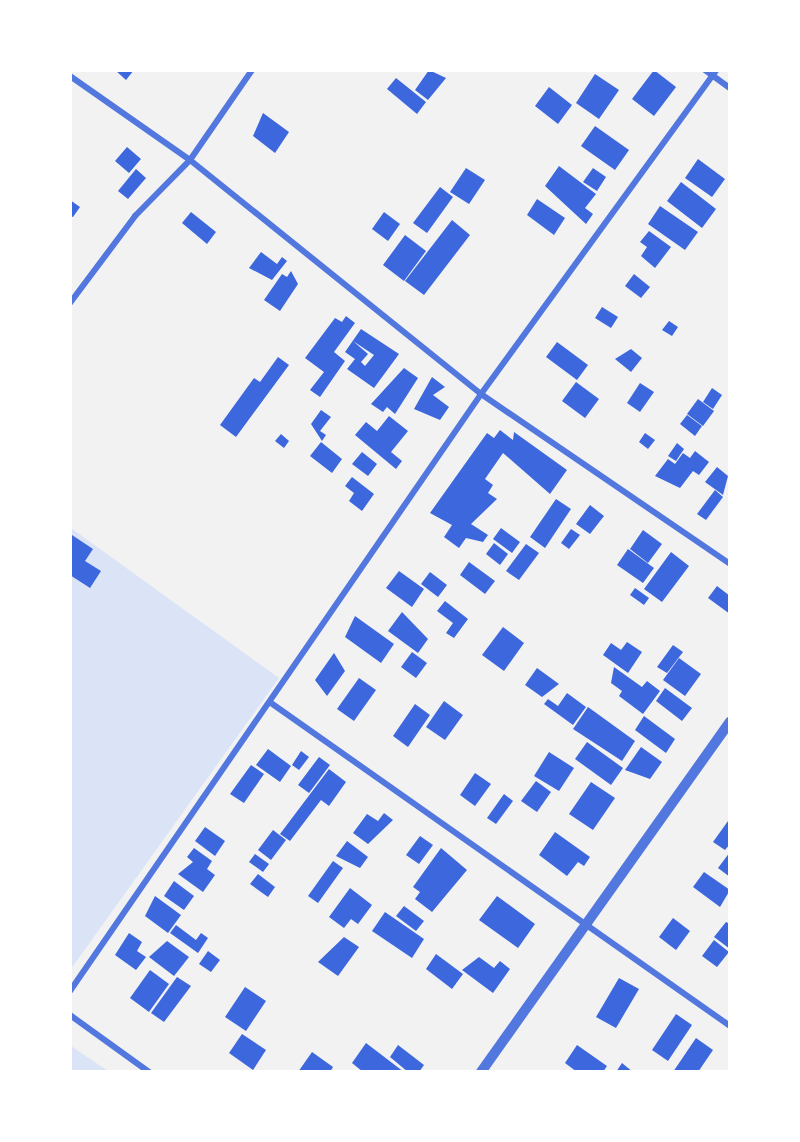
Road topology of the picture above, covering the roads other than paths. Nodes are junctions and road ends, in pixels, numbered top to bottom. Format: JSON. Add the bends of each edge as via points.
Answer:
{"nodes":[{"id":1,"x":252,"y":70,"type":"edge"},
{"id":2,"x":705,"y":70,"type":"edge"},
{"id":3,"x":714,"y":73,"type":"edge"},
{"id":4,"x":70,"y":76,"type":"edge"},
{"id":5,"x":729,"y":88,"type":"edge"},
{"id":6,"x":190,"y":160,"type":"junction"},
{"id":7,"x":70,"y":303,"type":"edge"},
{"id":8,"x":481,"y":394,"type":"junction"},
{"id":9,"x":729,"y":564,"type":"edge"},
{"id":10,"x":271,"y":703,"type":"junction"},
{"id":11,"x":729,"y":723,"type":"edge"},
{"id":12,"x":583,"y":926,"type":"junction"},
{"id":13,"x":70,"y":991,"type":"edge"},
{"id":14,"x":70,"y":1015,"type":"edge"},
{"id":15,"x":729,"y":1026,"type":"edge"},
{"id":16,"x":149,"y":1071,"type":"edge"},
{"id":17,"x":481,"y":1071,"type":"edge"}],
"edges":[{"from":1,"to":6,"type":"street"},
{"from":2,"to":3,"type":"street"},
{"from":3,"to":5,"type":"street"},
{"from":3,"to":8,"type":"street"},
{"from":4,"to":6,"type":"street"},
{"from":6,"to":7,"type":"street","via":[[135,216]]},
{"from":6,"to":8,"type":"street"},
{"from":8,"to":9,"type":"street"},
{"from":8,"to":10,"type":"street"},
{"from":10,"to":12,"type":"street"},
{"from":10,"to":13,"type":"street"},
{"from":11,"to":12,"type":"street"},
{"from":12,"to":15,"type":"street"},
{"from":12,"to":17,"type":"street"},
{"from":14,"to":16,"type":"street"}]}
